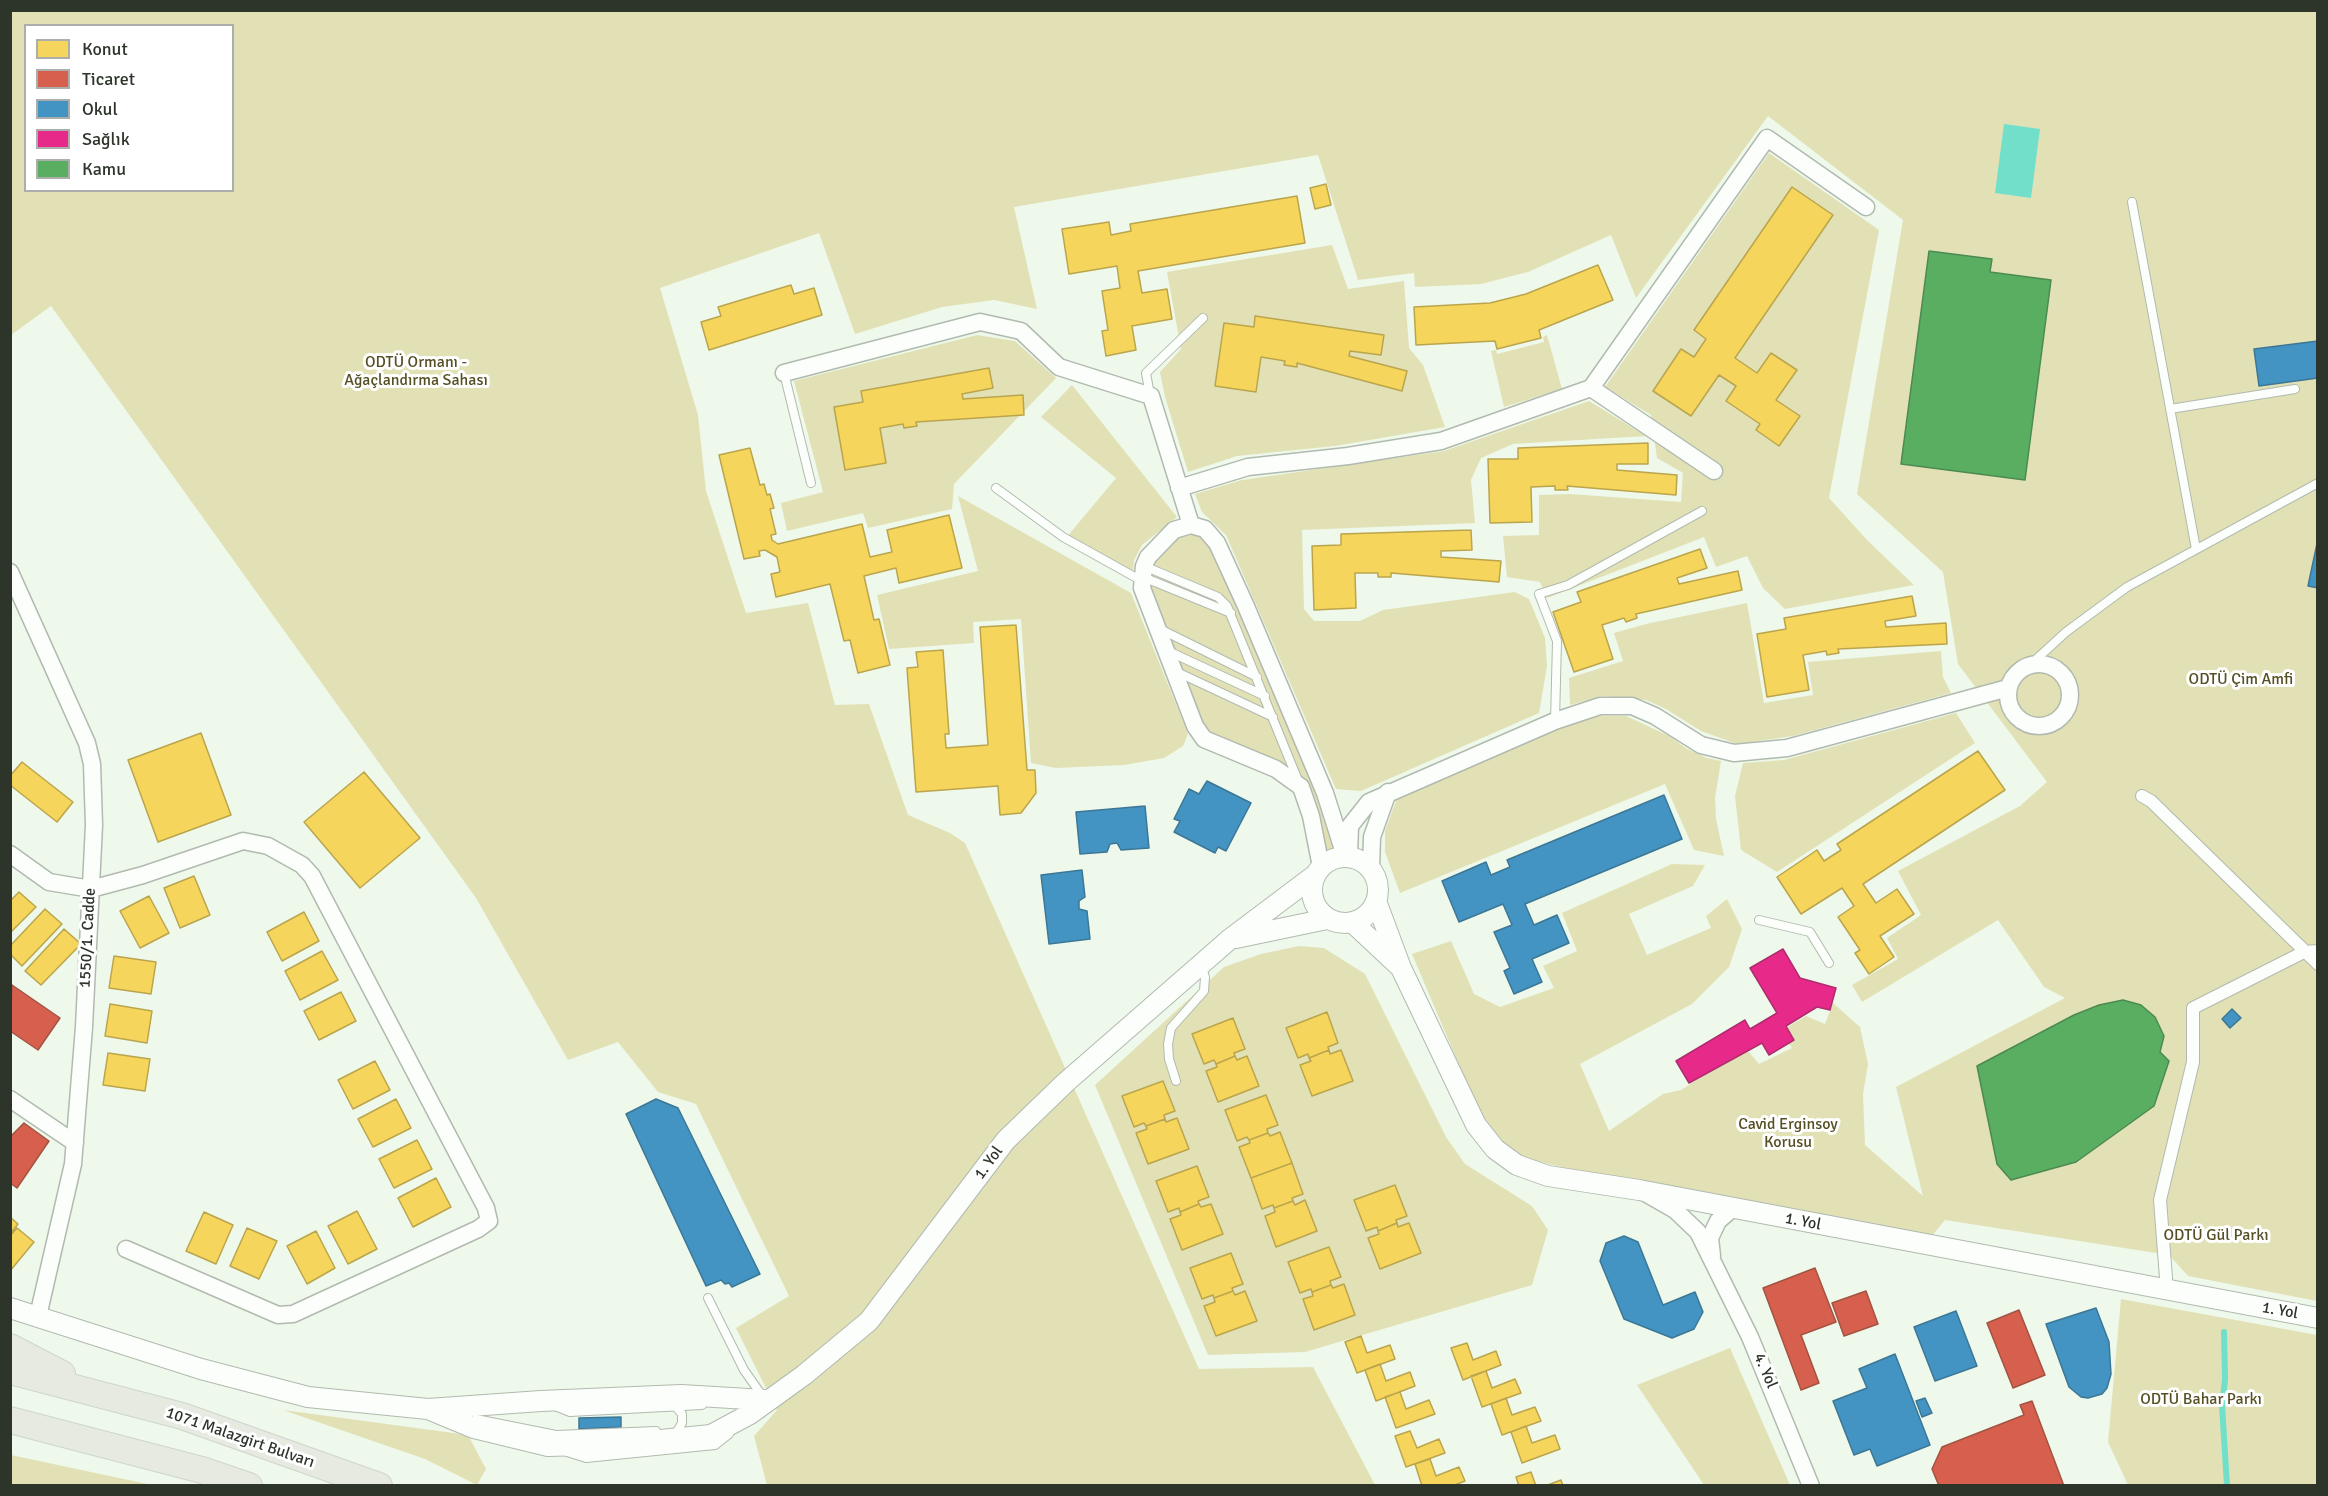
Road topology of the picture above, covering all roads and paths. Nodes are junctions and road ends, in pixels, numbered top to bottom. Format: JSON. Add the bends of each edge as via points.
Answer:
{"nodes":[{"id":1,"x":2132,"y":202,"type":"dead end"},
{"id":2,"x":1866,"y":207,"type":"dead end"},
{"id":3,"x":1203,"y":318,"type":"dead end"},
{"id":4,"x":784,"y":373,"type":"joint"},
{"id":5,"x":1591,"y":387,"type":"junction"},
{"id":6,"x":2295,"y":389,"type":"dead end"},
{"id":7,"x":1151,"y":396,"type":"junction"},
{"id":8,"x":2170,"y":409,"type":"junction"},
{"id":9,"x":1714,"y":471,"type":"dead end"},
{"id":10,"x":811,"y":483,"type":"dead end"},
{"id":11,"x":2318,"y":483,"type":"edge"},
{"id":12,"x":996,"y":488,"type":"dead end"},
{"id":13,"x":1179,"y":488,"type":"junction"},
{"id":14,"x":1702,"y":511,"type":"dead end"},
{"id":15,"x":1191,"y":525,"type":"junction"},
{"id":16,"x":2196,"y":549,"type":"junction"},
{"id":17,"x":10,"y":572,"type":"edge"},
{"id":18,"x":1143,"y":575,"type":"junction"},
{"id":19,"x":1157,"y":628,"type":"junction"},
{"id":20,"x":1165,"y":650,"type":"junction"},
{"id":21,"x":2030,"y":665,"type":"junction"},
{"id":22,"x":1173,"y":671,"type":"junction"},
{"id":23,"x":1257,"y":677,"type":"junction"},
{"id":24,"x":2008,"y":688,"type":"junction"},
{"id":25,"x":1265,"y":696,"type":"junction"},
{"id":26,"x":1273,"y":717,"type":"junction"},
{"id":27,"x":1555,"y":721,"type":"junction"},
{"id":28,"x":1301,"y":787,"type":"junction"},
{"id":29,"x":1388,"y":792,"type":"junction"},
{"id":30,"x":2142,"y":796,"type":"dead end"},
{"id":31,"x":10,"y":854,"type":"edge"},
{"id":32,"x":1347,"y":856,"type":"junction"},
{"id":33,"x":1371,"y":869,"type":"junction"},
{"id":34,"x":1318,"y":871,"type":"junction"},
{"id":35,"x":91,"y":889,"type":"junction"},
{"id":36,"x":1376,"y":901,"type":"junction"},
{"id":37,"x":1327,"y":919,"type":"junction"},
{"id":38,"x":1758,"y":920,"type":"dead end"},
{"id":39,"x":1352,"y":922,"type":"junction"},
{"id":40,"x":1230,"y":939,"type":"junction"},
{"id":41,"x":2318,"y":951,"type":"edge"},
{"id":42,"x":2304,"y":952,"type":"junction"},
{"id":43,"x":1829,"y":963,"type":"dead end"},
{"id":44,"x":1201,"y":964,"type":"junction"},
{"id":45,"x":2318,"y":964,"type":"edge"},
{"id":46,"x":1401,"y":968,"type":"junction"},
{"id":47,"x":1176,"y":1081,"type":"dead end"},
{"id":48,"x":10,"y":1100,"type":"edge"},
{"id":49,"x":75,"y":1143,"type":"junction"},
{"id":50,"x":1639,"y":1190,"type":"junction"},
{"id":51,"x":1732,"y":1208,"type":"junction"},
{"id":52,"x":126,"y":1249,"type":"dead end"},
{"id":53,"x":1713,"y":1260,"type":"junction"},
{"id":54,"x":2167,"y":1291,"type":"junction"},
{"id":55,"x":708,"y":1298,"type":"dead end"},
{"id":56,"x":10,"y":1308,"type":"edge"},
{"id":57,"x":38,"y":1316,"type":"junction"},
{"id":58,"x":2318,"y":1318,"type":"edge"},
{"id":59,"x":10,"y":1347,"type":"edge"},
{"id":60,"x":10,"y":1371,"type":"edge"},
{"id":61,"x":100,"y":1394,"type":"junction"},
{"id":62,"x":765,"y":1400,"type":"junction"},
{"id":63,"x":541,"y":1401,"type":"junction"},
{"id":64,"x":675,"y":1406,"type":"junction"},
{"id":65,"x":428,"y":1409,"type":"junction"},
{"id":66,"x":750,"y":1414,"type":"junction"},
{"id":67,"x":10,"y":1422,"type":"edge"},
{"id":68,"x":678,"y":1430,"type":"junction"},
{"id":69,"x":552,"y":1440,"type":"junction"},
{"id":70,"x":249,"y":1485,"type":"edge"},
{"id":71,"x":379,"y":1485,"type":"edge"},
{"id":72,"x":1811,"y":1485,"type":"edge"}],
"edges":[{"from":1,"to":8,"type":"lane"},
{"from":2,"to":5,"type":"street","via":[[1767,138]]},
{"from":3,"to":7,"type":"lane","via":[[1146,373]]},
{"from":4,"to":7,"type":"street","via":[[980,322],[1021,330],[1059,367]]},
{"from":4,"to":10,"type":"lane"},
{"from":5,"to":9,"type":"street"},
{"from":5,"to":13,"type":"street","via":[[1442,441],[1248,467]]},
{"from":6,"to":8,"type":"lane"},
{"from":7,"to":13,"type":"street"},
{"from":8,"to":16,"type":"lane"},
{"from":11,"to":16,"type":"lane"},
{"from":12,"to":18,"type":"lane","via":[[1063,537]]},
{"from":13,"to":15,"type":"street"},
{"from":14,"to":27,"type":"lane","via":[[1568,585],[1539,594],[1557,641]]},
{"from":15,"to":18,"type":"street","via":[[1174,530],[1159,543]]},
{"from":15,"to":32,"type":"street","via":[[1205,529],[1217,543],[1325,792]]},
{"from":16,"to":21,"type":"lane","via":[[2127,587],[2066,632]]},
{"from":17,"to":35,"type":"street","name":"1550/1. Cadde","via":[[87,743],[92,764],[94,825]]},
{"from":18,"to":19,"type":"street","via":[[1142,588]]},
{"from":18,"to":23,"type":"lane","via":[[1218,597],[1232,614]]},
{"from":19,"to":20,"type":"street"},
{"from":19,"to":23,"type":"lane"},
{"from":20,"to":22,"type":"street"},
{"from":20,"to":25,"type":"lane"},
{"from":21,"to":24,"type":"street","via":[[2013,678]]},
{"from":21,"to":24,"type":"street","via":[[2052,666],[2067,681],[2070,701],[2060,718],[2042,726],[2023,722],[2010,707]]},
{"from":22,"to":26,"type":"lane"},
{"from":22,"to":28,"type":"street","via":[[1204,739],[1276,769]]},
{"from":23,"to":25,"type":"lane"},
{"from":24,"to":27,"type":"street","via":[[1786,748],[1734,753],[1701,745],[1632,706],[1600,706]]},
{"from":25,"to":26,"type":"lane"},
{"from":26,"to":28,"type":"lane"},
{"from":27,"to":29,"type":"street"},
{"from":28,"to":34,"type":"street","via":[[1311,816]]},
{"from":29,"to":32,"type":"street","via":[[1369,802],[1350,826]]},
{"from":29,"to":33,"type":"street","via":[[1372,837]]},
{"from":30,"to":42,"type":"street"},
{"from":31,"to":35,"type":"street","via":[[49,882]]},
{"from":32,"to":33,"type":"street"},
{"from":32,"to":34,"type":"street","via":[[1327,862]]},
{"from":33,"to":36,"type":"street","via":[[1376,879]]},
{"from":34,"to":37,"type":"street","via":[[1311,894]]},
{"from":34,"to":40,"type":"street","name":"1. Yol"},
{"from":35,"to":49,"type":"street","name":"1550/1. Cadde"},
{"from":35,"to":52,"type":"street","via":[[243,841],[268,846],[302,865],[486,1208],[489,1221],[293,1314],[278,1315]]},
{"from":36,"to":39,"type":"street","via":[[1371,911]]},
{"from":36,"to":46,"type":"street","name":"1. Yol"},
{"from":37,"to":39,"type":"street"},
{"from":37,"to":40,"type":"street"},
{"from":38,"to":43,"type":"lane","via":[[1810,932]]},
{"from":39,"to":46,"type":"street"},
{"from":40,"to":44,"type":"street","name":"1. Yol"},
{"from":41,"to":42,"type":"street"},
{"from":42,"to":45,"type":"street"},
{"from":42,"to":54,"type":"street","via":[[2193,1008],[2193,1062],[2160,1200]]},
{"from":44,"to":47,"type":"lane","via":[[1205,977],[1203,991],[1172,1028],[1168,1044]]},
{"from":44,"to":62,"type":"street","name":"1. Yol","via":[[1006,1140],[869,1321],[804,1375]]},
{"from":46,"to":50,"type":"street","name":"1. Yol","via":[[1476,1125],[1495,1149],[1517,1165],[1548,1176]]},
{"from":48,"to":49,"type":"street"},
{"from":49,"to":57,"type":"street","name":"1550/1. Cadde"},
{"from":50,"to":51,"type":"street","name":"1. Yol"},
{"from":50,"to":53,"type":"street","name":"4. Yol","via":[[1675,1210],[1698,1232]]},
{"from":51,"to":53,"type":"street","name":"4. Yol","via":[[1718,1221],[1710,1238]]},
{"from":51,"to":54,"type":"street","name":"1. Yol"},
{"from":53,"to":72,"type":"street","name":"4. Yol","via":[[1750,1337]]},
{"from":54,"to":58,"type":"street","name":"1. Yol"},
{"from":55,"to":62,"type":"lane","via":[[744,1370]]},
{"from":56,"to":57,"type":"street"},
{"from":57,"to":65,"type":"street","via":[[201,1369],[308,1397]]},
{"from":59,"to":61,"type":"main road","name":"1071 Malazgirt Bulvarı"},
{"from":60,"to":61,"type":"main road","name":"1071 Malazgirt Bulvarı"},
{"from":61,"to":71,"type":"main road","name":"1071 Malazgirt Bulvarı","via":[[182,1416]]},
{"from":62,"to":63,"type":"street","via":[[681,1395]]},
{"from":62,"to":64,"type":"lane"},
{"from":62,"to":66,"type":"street","name":"1. Yol"},
{"from":63,"to":64,"type":"lane","via":[[570,1412]]},
{"from":63,"to":65,"type":"street"},
{"from":64,"to":68,"type":"lane","via":[[682,1414]]},
{"from":65,"to":69,"type":"street","name":"1. Yol","via":[[474,1428]]},
{"from":66,"to":68,"type":"lane"},
{"from":66,"to":69,"type":"street","name":"1. Yol","via":[[711,1436],[620,1444]]},
{"from":67,"to":70,"type":"main road"},
{"from":68,"to":69,"type":"lane"}]}
